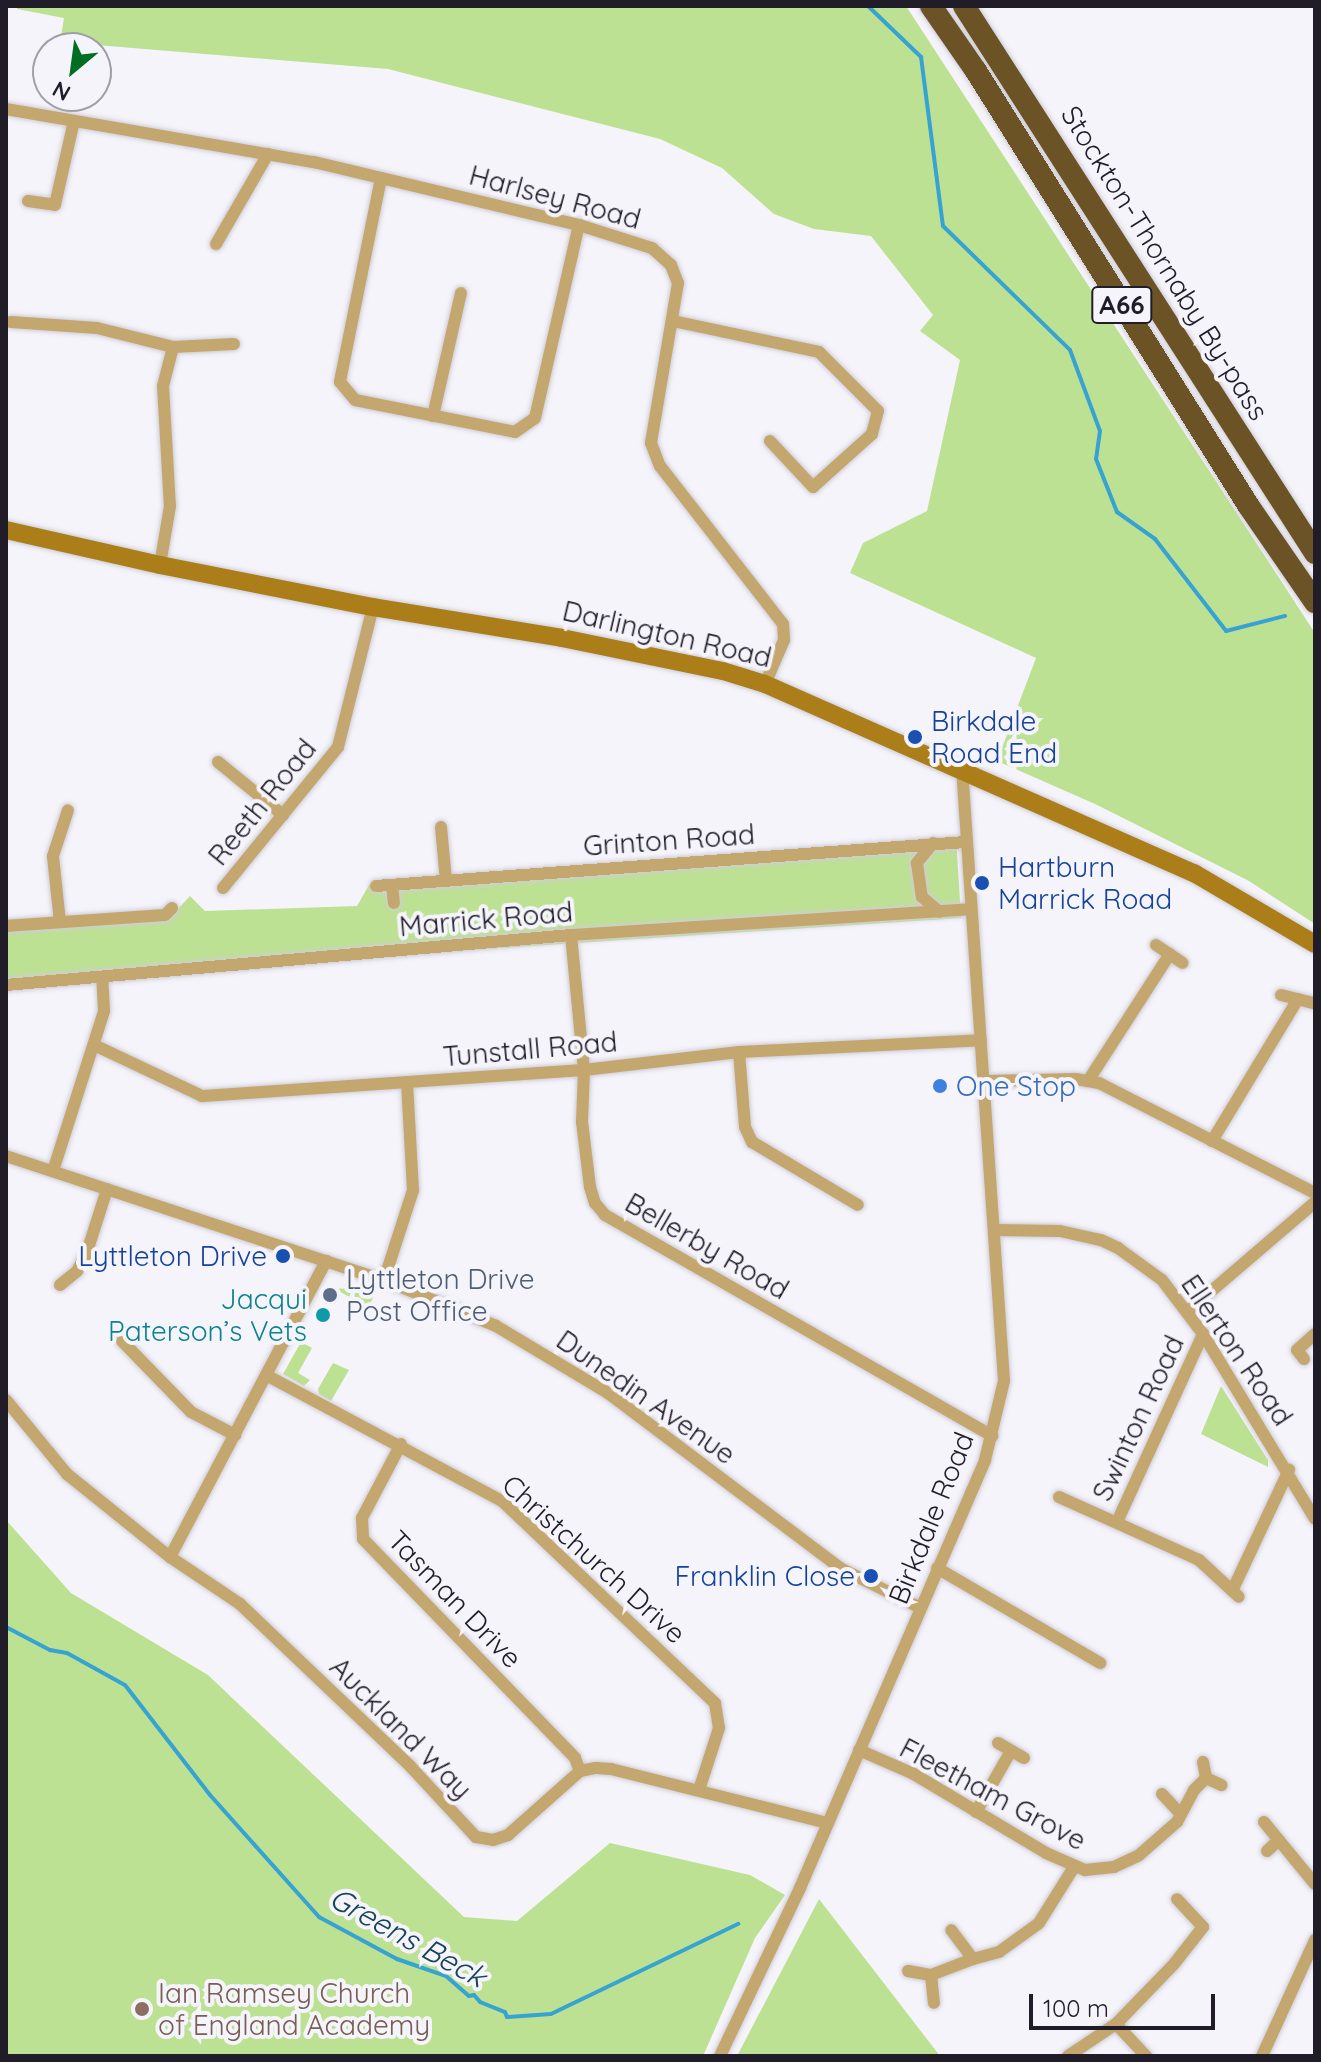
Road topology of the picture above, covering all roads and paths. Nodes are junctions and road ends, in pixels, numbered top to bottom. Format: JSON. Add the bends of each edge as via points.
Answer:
{"nodes":[{"id":1,"x":931,"y":6,"type":"edge"},
{"id":2,"x":964,"y":6,"type":"edge"},
{"id":3,"x":6,"y":109,"type":"edge"},
{"id":4,"x":74,"y":121,"type":"junction"},
{"id":5,"x":268,"y":154,"type":"junction"},
{"id":6,"x":381,"y":178,"type":"junction"},
{"id":7,"x":28,"y":201,"type":"dead end"},
{"id":8,"x":579,"y":225,"type":"junction"},
{"id":9,"x":216,"y":244,"type":"dead end"},
{"id":10,"x":461,"y":293,"type":"dead end"},
{"id":11,"x":673,"y":321,"type":"junction"},
{"id":12,"x":11,"y":322,"type":"dead end"},
{"id":13,"x":234,"y":344,"type":"dead end"},
{"id":14,"x":173,"y":347,"type":"junction"},
{"id":15,"x":433,"y":416,"type":"junction"},
{"id":16,"x":770,"y":441,"type":"dead end"},
{"id":17,"x":6,"y":530,"type":"edge"},
{"id":18,"x":1315,"y":553,"type":"edge"},
{"id":19,"x":160,"y":565,"type":"junction"},
{"id":20,"x":1315,"y":602,"type":"edge"},
{"id":21,"x":373,"y":607,"type":"junction"},
{"id":22,"x":765,"y":684,"type":"junction"},
{"id":23,"x":218,"y":762,"type":"dead end"},
{"id":24,"x":962,"y":768,"type":"junction"},
{"id":25,"x":68,"y":810,"type":"dead end"},
{"id":26,"x":283,"y":815,"type":"junction"},
{"id":27,"x":441,"y":827,"type":"dead end"},
{"id":28,"x":966,"y":842,"type":"junction"},
{"id":29,"x":933,"y":843,"type":"junction"},
{"id":30,"x":446,"y":881,"type":"junction"},
{"id":31,"x":392,"y":885,"type":"junction"},
{"id":32,"x":376,"y":886,"type":"dead end"},
{"id":33,"x":223,"y":888,"type":"dead end"},
{"id":34,"x":394,"y":903,"type":"dead end"},
{"id":35,"x":172,"y":908,"type":"dead end"},
{"id":36,"x":971,"y":909,"type":"junction"},
{"id":37,"x":940,"y":912,"type":"junction"},
{"id":38,"x":60,"y":922,"type":"junction"},
{"id":39,"x":6,"y":926,"type":"edge"},
{"id":40,"x":571,"y":935,"type":"junction"},
{"id":41,"x":1315,"y":944,"type":"edge"},
{"id":42,"x":1156,"y":945,"type":"dead end"},
{"id":43,"x":1170,"y":954,"type":"junction"},
{"id":44,"x":1183,"y":963,"type":"dead end"},
{"id":45,"x":102,"y":977,"type":"junction"},
{"id":46,"x":6,"y":985,"type":"edge"},
{"id":47,"x":1281,"y":995,"type":"dead end"},
{"id":48,"x":1298,"y":999,"type":"junction"},
{"id":49,"x":1314,"y":1003,"type":"edge"},
{"id":50,"x":981,"y":1040,"type":"junction"},
{"id":51,"x":94,"y":1045,"type":"junction"},
{"id":52,"x":739,"y":1052,"type":"junction"},
{"id":53,"x":584,"y":1070,"type":"junction"},
{"id":54,"x":985,"y":1081,"type":"junction"},
{"id":55,"x":1088,"y":1081,"type":"junction"},
{"id":56,"x":407,"y":1083,"type":"junction"},
{"id":57,"x":1212,"y":1141,"type":"junction"},
{"id":58,"x":6,"y":1156,"type":"edge"},
{"id":59,"x":53,"y":1171,"type":"junction"},
{"id":60,"x":107,"y":1189,"type":"junction"},
{"id":61,"x":1315,"y":1193,"type":"edge"},
{"id":62,"x":1315,"y":1202,"type":"edge"},
{"id":63,"x":858,"y":1205,"type":"dead end"},
{"id":64,"x":995,"y":1230,"type":"junction"},
{"id":65,"x":326,"y":1261,"type":"junction"},
{"id":66,"x":384,"y":1280,"type":"junction"},
{"id":67,"x":60,"y":1285,"type":"dead end"},
{"id":68,"x":1188,"y":1311,"type":"junction"},
{"id":69,"x":1203,"y":1334,"type":"junction"},
{"id":70,"x":1315,"y":1334,"type":"edge"},
{"id":71,"x":122,"y":1341,"type":"dead end"},
{"id":72,"x":1304,"y":1359,"type":"dead end"},
{"id":73,"x":266,"y":1375,"type":"junction"},
{"id":74,"x":6,"y":1400,"type":"edge"},
{"id":75,"x":235,"y":1435,"type":"junction"},
{"id":76,"x":992,"y":1436,"type":"junction"},
{"id":77,"x":401,"y":1444,"type":"junction"},
{"id":78,"x":1289,"y":1470,"type":"junction"},
{"id":79,"x":1059,"y":1497,"type":"dead end"},
{"id":80,"x":1315,"y":1519,"type":"edge"},
{"id":81,"x":1117,"y":1522,"type":"junction"},
{"id":82,"x":170,"y":1557,"type":"junction"},
{"id":83,"x":937,"y":1568,"type":"junction"},
{"id":84,"x":921,"y":1608,"type":"junction"},
{"id":85,"x":1100,"y":1663,"type":"dead end"},
{"id":86,"x":998,"y":1743,"type":"dead end"},
{"id":87,"x":859,"y":1750,"type":"junction"},
{"id":88,"x":1011,"y":1751,"type":"junction"},
{"id":89,"x":1024,"y":1758,"type":"dead end"},
{"id":90,"x":1203,"y":1762,"type":"dead end"},
{"id":91,"x":580,"y":1771,"type":"junction"},
{"id":92,"x":1206,"y":1778,"type":"junction"},
{"id":93,"x":1221,"y":1785,"type":"dead end"},
{"id":94,"x":699,"y":1790,"type":"junction"},
{"id":95,"x":1162,"y":1794,"type":"dead end"},
{"id":96,"x":976,"y":1812,"type":"junction"},
{"id":97,"x":1180,"y":1813,"type":"junction"},
{"id":98,"x":1264,"y":1822,"type":"dead end"},
{"id":99,"x":827,"y":1823,"type":"junction"},
{"id":100,"x":1279,"y":1840,"type":"junction"},
{"id":101,"x":1267,"y":1851,"type":"dead end"},
{"id":102,"x":1074,"y":1867,"type":"junction"},
{"id":103,"x":1315,"y":1884,"type":"edge"},
{"id":104,"x":1177,"y":1899,"type":"dead end"},
{"id":105,"x":951,"y":1930,"type":"dead end"},
{"id":106,"x":1315,"y":1940,"type":"edge"},
{"id":107,"x":973,"y":1959,"type":"junction"},
{"id":108,"x":908,"y":1971,"type":"dead end"},
{"id":109,"x":931,"y":1975,"type":"junction"},
{"id":110,"x":934,"y":2003,"type":"dead end"},
{"id":111,"x":1116,"y":2024,"type":"junction"},
{"id":112,"x":720,"y":2056,"type":"edge"},
{"id":113,"x":1068,"y":2056,"type":"edge"},
{"id":114,"x":1146,"y":2056,"type":"edge"},
{"id":115,"x":1262,"y":2056,"type":"edge"}],
"edges":[{"from":1,"to":20,"type":"highway","name":"Stockton-Thornaby By-pass","number":"A66"},
{"from":2,"to":18,"type":"highway","name":"Stockton-Thornaby By-pass","number":"A66"},
{"from":3,"to":4,"type":"street","name":"Harlsey Road"},
{"from":4,"to":5,"type":"street","name":"Harlsey Road"},
{"from":4,"to":7,"type":"street","via":[[55,205]]},
{"from":5,"to":6,"type":"street","name":"Harlsey Road"},
{"from":5,"to":9,"type":"street"},
{"from":6,"to":8,"type":"street","name":"Harlsey Road"},
{"from":6,"to":15,"type":"street","via":[[340,382],[355,400]]},
{"from":8,"to":11,"type":"street","name":"Harlsey Road","via":[[652,248],[671,265],[678,283]]},
{"from":8,"to":15,"type":"street","via":[[535,418],[515,432]]},
{"from":10,"to":15,"type":"street"},
{"from":11,"to":16,"type":"street","via":[[819,352],[878,411],[872,434],[813,487]]},
{"from":11,"to":22,"type":"street","name":"Harlsey Road","via":[[651,443],[660,466],[783,624],[784,640]]},
{"from":12,"to":14,"type":"street","via":[[97,328]]},
{"from":13,"to":14,"type":"street"},
{"from":14,"to":19,"type":"street","via":[[163,386],[170,506]]},
{"from":17,"to":19,"type":"street","name":"Darlington Road"},
{"from":19,"to":21,"type":"street","name":"Darlington Road"},
{"from":21,"to":22,"type":"street","name":"Darlington Road","via":[[562,638]]},
{"from":21,"to":26,"type":"street","name":"Reeth Road","via":[[338,747]]},
{"from":22,"to":24,"type":"street","name":"Darlington Road"},
{"from":23,"to":26,"type":"street"},
{"from":24,"to":28,"type":"street","name":"Birkdale Road"},
{"from":24,"to":41,"type":"street","name":"Darlington Road","via":[[1194,873]]},
{"from":25,"to":38,"type":"street","via":[[53,856]]},
{"from":26,"to":33,"type":"street","name":"Reeth Road"},
{"from":27,"to":30,"type":"street"},
{"from":28,"to":29,"type":"street","name":"Grinton Road"},
{"from":28,"to":36,"type":"street","name":"Birkdale Road"},
{"from":29,"to":30,"type":"street","name":"Grinton Road"},
{"from":29,"to":37,"type":"street","via":[[917,863],[922,897]]},
{"from":30,"to":31,"type":"street","name":"Grinton Road"},
{"from":31,"to":32,"type":"street","name":"Grinton Road"},
{"from":31,"to":34,"type":"street"},
{"from":35,"to":38,"type":"street","via":[[165,915]]},
{"from":36,"to":37,"type":"street","name":"Marrick Road"},
{"from":36,"to":50,"type":"street","name":"Birkdale Road"},
{"from":37,"to":40,"type":"street","name":"Marrick Road"},
{"from":38,"to":39,"type":"street"},
{"from":40,"to":45,"type":"street","name":"Marrick Road"},
{"from":40,"to":53,"type":"street","name":"Bellerby Road"},
{"from":42,"to":43,"type":"street"},
{"from":43,"to":44,"type":"street"},
{"from":43,"to":55,"type":"street"},
{"from":45,"to":46,"type":"street","name":"Marrick Road"},
{"from":45,"to":51,"type":"street","via":[[104,1011]]},
{"from":47,"to":48,"type":"street"},
{"from":48,"to":49,"type":"street"},
{"from":48,"to":57,"type":"street"},
{"from":50,"to":52,"type":"street","name":"Tunstall Road"},
{"from":50,"to":54,"type":"street","name":"Birkdale Road"},
{"from":51,"to":56,"type":"street","name":"Tunstall Road","via":[[202,1096]]},
{"from":51,"to":59,"type":"street"},
{"from":52,"to":53,"type":"street","name":"Tunstall Road"},
{"from":52,"to":63,"type":"street","via":[[745,1127],[752,1142]]},
{"from":53,"to":56,"type":"street","name":"Tunstall Road"},
{"from":53,"to":76,"type":"street","name":"Bellerby Road","via":[[582,1122],[590,1187],[605,1215]]},
{"from":54,"to":55,"type":"street"},
{"from":54,"to":64,"type":"street","name":"Birkdale Road"},
{"from":55,"to":57,"type":"street"},
{"from":56,"to":66,"type":"street","via":[[413,1190]]},
{"from":57,"to":61,"type":"street"},
{"from":58,"to":59,"type":"street","name":"Dunedin Avenue"},
{"from":59,"to":60,"type":"street","name":"Dunedin Avenue"},
{"from":60,"to":65,"type":"street","name":"Dunedin Avenue"},
{"from":60,"to":67,"type":"street","via":[[86,1255]]},
{"from":62,"to":68,"type":"street"},
{"from":64,"to":68,"type":"street","name":"Ellerton Road","via":[[1060,1231],[1101,1240],[1162,1280]]},
{"from":64,"to":76,"type":"street","name":"Birkdale Road","via":[[1004,1381]]},
{"from":65,"to":66,"type":"street","name":"Dunedin Avenue"},
{"from":65,"to":73,"type":"street"},
{"from":66,"to":84,"type":"street","name":"Dunedin Avenue","via":[[496,1326],[561,1362],[840,1568]]},
{"from":68,"to":69,"type":"street","name":"Ellerton Road"},
{"from":69,"to":78,"type":"street","name":"Ellerton Road"},
{"from":69,"to":81,"type":"street","name":"Swinton Road"},
{"from":70,"to":72,"type":"street","via":[[1297,1350]]},
{"from":71,"to":75,"type":"street","via":[[191,1412]]},
{"from":73,"to":75,"type":"street"},
{"from":73,"to":77,"type":"street","name":"Christchurch Drive"},
{"from":74,"to":82,"type":"street","name":"Auckland Way","via":[[67,1474]]},
{"from":75,"to":82,"type":"street"},
{"from":76,"to":83,"type":"street","name":"Birkdale Road"},
{"from":77,"to":91,"type":"street","name":"Tasman Drive","via":[[362,1518],[363,1539],[575,1758]]},
{"from":77,"to":94,"type":"street","name":"Christchurch Drive","via":[[502,1501],[715,1703],[719,1728]]},
{"from":78,"to":80,"type":"street","name":"Ellerton Road"},
{"from":78,"to":81,"type":"street","via":[[1236,1593],[1199,1560]]},
{"from":79,"to":81,"type":"street"},
{"from":82,"to":91,"type":"street","name":"Auckland Way","via":[[240,1604],[410,1766],[476,1837],[493,1840],[508,1835]]},
{"from":83,"to":84,"type":"street","name":"Birkdale Road"},
{"from":83,"to":85,"type":"street"},
{"from":84,"to":87,"type":"street","name":"Birkdale Road"},
{"from":86,"to":88,"type":"street"},
{"from":87,"to":96,"type":"street","name":"Fleetham Grove","via":[[912,1773]]},
{"from":87,"to":99,"type":"street","name":"Birkdale Road"},
{"from":88,"to":89,"type":"street"},
{"from":88,"to":96,"type":"street"},
{"from":90,"to":92,"type":"street"},
{"from":91,"to":94,"type":"street","via":[[611,1769]]},
{"from":92,"to":93,"type":"street"},
{"from":92,"to":97,"type":"street","name":"Fleetham Grove"},
{"from":94,"to":99,"type":"street"},
{"from":95,"to":97,"type":"street"},
{"from":96,"to":102,"type":"street","name":"Fleetham Grove"},
{"from":97,"to":102,"type":"street","name":"Fleetham Grove","via":[[1177,1822],[1138,1856],[1098,1871]]},
{"from":98,"to":100,"type":"street"},
{"from":99,"to":112,"type":"street","name":"Birkdale Road"},
{"from":100,"to":101,"type":"street"},
{"from":100,"to":103,"type":"street"},
{"from":102,"to":107,"type":"street","via":[[1039,1923],[1009,1947]]},
{"from":104,"to":111,"type":"street","via":[[1203,1927]]},
{"from":105,"to":107,"type":"street"},
{"from":106,"to":115,"type":"street"},
{"from":107,"to":109,"type":"street"},
{"from":108,"to":109,"type":"street"},
{"from":109,"to":110,"type":"street"},
{"from":111,"to":113,"type":"street"},
{"from":111,"to":114,"type":"street"}]}
